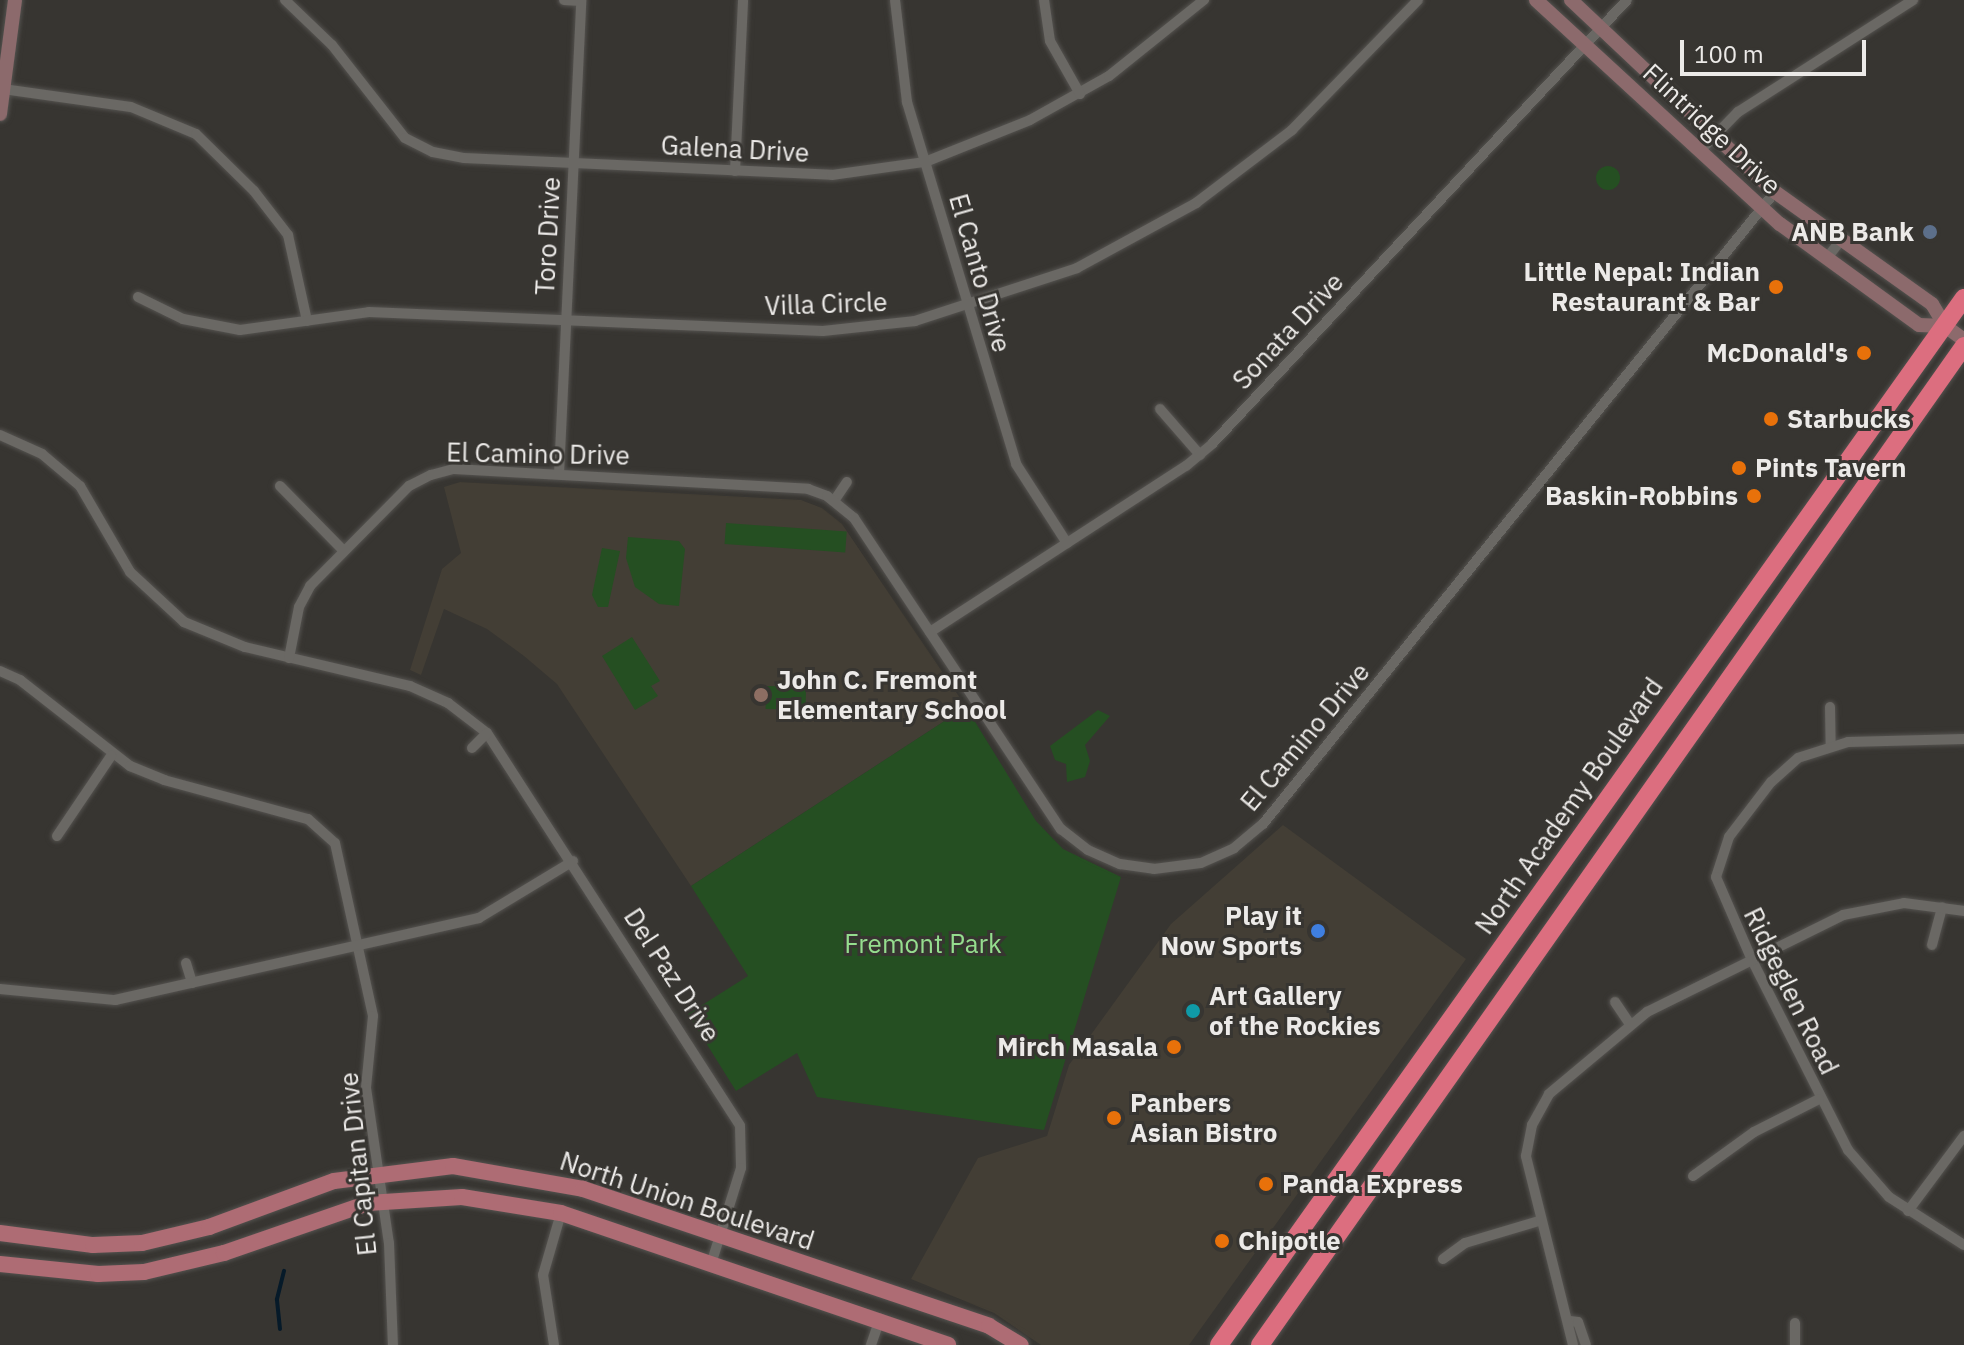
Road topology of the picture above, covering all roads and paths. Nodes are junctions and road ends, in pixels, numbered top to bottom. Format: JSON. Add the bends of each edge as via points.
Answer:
{"nodes":[{"id":1,"x":15,"y":0,"type":"edge"},
{"id":2,"x":285,"y":0,"type":"edge"},
{"id":3,"x":564,"y":0,"type":"edge"},
{"id":4,"x":743,"y":0,"type":"edge"},
{"id":5,"x":895,"y":0,"type":"edge"},
{"id":6,"x":1044,"y":0,"type":"edge"},
{"id":7,"x":1204,"y":0,"type":"edge"},
{"id":8,"x":1418,"y":0,"type":"edge"},
{"id":9,"x":1536,"y":0,"type":"edge"},
{"id":10,"x":1571,"y":0,"type":"edge"},
{"id":11,"x":1627,"y":0,"type":"edge"},
{"id":12,"x":1913,"y":0,"type":"edge"},
{"id":13,"x":581,"y":1,"type":"edge"},
{"id":14,"x":1602,"y":28,"type":"junction"},
{"id":15,"x":1586,"y":45,"type":"junction"},
{"id":16,"x":3,"y":89,"type":"junction"},
{"id":17,"x":1080,"y":94,"type":"junction"},
{"id":18,"x":0,"y":114,"type":"edge"},
{"id":19,"x":1715,"y":136,"type":"junction"},
{"id":20,"x":1699,"y":152,"type":"junction"},
{"id":21,"x":925,"y":162,"type":"junction"},
{"id":22,"x":573,"y":164,"type":"junction"},
{"id":23,"x":735,"y":171,"type":"junction"},
{"id":24,"x":1775,"y":192,"type":"junction"},
{"id":25,"x":1762,"y":209,"type":"junction"},
{"id":26,"x":1841,"y":240,"type":"junction"},
{"id":27,"x":1827,"y":258,"type":"junction"},
{"id":28,"x":138,"y":297,"type":"dead end"},
{"id":29,"x":1964,"y":298,"type":"edge"},
{"id":30,"x":967,"y":308,"type":"junction"},
{"id":31,"x":566,"y":320,"type":"junction"},
{"id":32,"x":307,"y":321,"type":"junction"},
{"id":33,"x":1945,"y":326,"type":"junction"},
{"id":34,"x":1964,"y":343,"type":"edge"},
{"id":35,"x":1160,"y":409,"type":"dead end"},
{"id":36,"x":0,"y":435,"type":"edge"},
{"id":37,"x":1200,"y":455,"type":"junction"},
{"id":38,"x":559,"y":474,"type":"junction"},
{"id":39,"x":847,"y":482,"type":"dead end"},
{"id":40,"x":280,"y":486,"type":"dead end"},
{"id":41,"x":834,"y":501,"type":"junction"},
{"id":42,"x":1067,"y":543,"type":"junction"},
{"id":43,"x":342,"y":549,"type":"junction"},
{"id":44,"x":930,"y":632,"type":"junction"},
{"id":45,"x":289,"y":658,"type":"junction"},
{"id":46,"x":0,"y":671,"type":"edge"},
{"id":47,"x":1830,"y":707,"type":"dead end"},
{"id":48,"x":487,"y":733,"type":"junction"},
{"id":49,"x":1964,"y":739,"type":"edge"},
{"id":50,"x":1831,"y":746,"type":"junction"},
{"id":51,"x":472,"y":748,"type":"dead end"},
{"id":52,"x":111,"y":756,"type":"junction"},
{"id":53,"x":57,"y":836,"type":"dead end"},
{"id":54,"x":573,"y":861,"type":"junction"},
{"id":55,"x":1942,"y":907,"type":"junction"},
{"id":56,"x":1964,"y":911,"type":"edge"},
{"id":57,"x":358,"y":945,"type":"junction"},
{"id":58,"x":1932,"y":945,"type":"dead end"},
{"id":59,"x":1752,"y":960,"type":"junction"},
{"id":60,"x":186,"y":963,"type":"dead end"},
{"id":61,"x":192,"y":983,"type":"junction"},
{"id":62,"x":0,"y":989,"type":"edge"},
{"id":63,"x":1615,"y":1002,"type":"dead end"},
{"id":64,"x":1629,"y":1023,"type":"junction"},
{"id":65,"x":1819,"y":1099,"type":"junction"},
{"id":66,"x":1964,"y":1136,"type":"edge"},
{"id":67,"x":379,"y":1172,"type":"junction"},
{"id":68,"x":1693,"y":1176,"type":"dead end"},
{"id":69,"x":384,"y":1200,"type":"junction"},
{"id":70,"x":1908,"y":1211,"type":"junction"},
{"id":71,"x":561,"y":1213,"type":"junction"},
{"id":72,"x":1539,"y":1221,"type":"junction"},
{"id":73,"x":0,"y":1233,"type":"edge"},
{"id":74,"x":719,"y":1235,"type":"junction"},
{"id":75,"x":1964,"y":1245,"type":"edge"},
{"id":76,"x":1443,"y":1259,"type":"dead end"},
{"id":77,"x":712,"y":1261,"type":"junction"},
{"id":78,"x":0,"y":1264,"type":"edge"},
{"id":79,"x":880,"y":1319,"type":"junction"},
{"id":80,"x":1570,"y":1321,"type":"junction"},
{"id":81,"x":1795,"y":1323,"type":"dead end"},
{"id":82,"x":393,"y":1345,"type":"edge"},
{"id":83,"x":554,"y":1345,"type":"edge"},
{"id":84,"x":871,"y":1345,"type":"edge"},
{"id":85,"x":948,"y":1345,"type":"edge"},
{"id":86,"x":1021,"y":1345,"type":"edge"},
{"id":87,"x":1219,"y":1345,"type":"edge"},
{"id":88,"x":1260,"y":1345,"type":"edge"},
{"id":89,"x":1573,"y":1345,"type":"edge"},
{"id":90,"x":1586,"y":1345,"type":"edge"},
{"id":91,"x":1795,"y":1345,"type":"edge"}],
"edges":[{"from":1,"to":16,"type":"street"},
{"from":2,"to":22,"type":"street","name":"Galena Drive","via":[[332,45],[395,127],[420,147],[464,158]]},
{"from":3,"to":13,"type":"street"},
{"from":4,"to":23,"type":"street"},
{"from":5,"to":21,"type":"street","name":"El Canto Drive","via":[[899,71]]},
{"from":6,"to":17,"type":"street","via":[[1050,41]]},
{"from":7,"to":17,"type":"street","name":"Galena Drive","via":[[1165,35]]},
{"from":8,"to":30,"type":"street","name":"Villa Circle","via":[[1292,130],[1196,203],[1077,268]]},
{"from":9,"to":15,"type":"street","name":"Flintridge Drive"},
{"from":10,"to":14,"type":"street","name":"Flintridge Drive"},
{"from":11,"to":14,"type":"street","name":"Sonata Drive"},
{"from":12,"to":19,"type":"street","via":[[1738,112]]},
{"from":13,"to":22,"type":"street","name":"Toro Drive"},
{"from":14,"to":15,"type":"street","name":"Sonata Drive"},
{"from":14,"to":19,"type":"street","name":"Flintridge Drive"},
{"from":15,"to":20,"type":"street","name":"Flintridge Drive"},
{"from":15,"to":37,"type":"street","name":"Sonata Drive"},
{"from":16,"to":18,"type":"street"},
{"from":16,"to":32,"type":"street","via":[[131,107],[196,134],[254,191],[288,235]]},
{"from":17,"to":21,"type":"street","name":"Galena Drive"},
{"from":19,"to":20,"type":"street"},
{"from":19,"to":24,"type":"street","name":"Flintridge Drive"},
{"from":20,"to":25,"type":"street","name":"Flintridge Drive"},
{"from":21,"to":23,"type":"street","name":"Galena Drive","via":[[855,174]]},
{"from":21,"to":30,"type":"street","name":"El Canto Drive"},
{"from":22,"to":23,"type":"street","name":"Galena Drive"},
{"from":22,"to":31,"type":"street","name":"Toro Drive"},
{"from":24,"to":25,"type":"street","name":"El Camino Drive"},
{"from":24,"to":26,"type":"street","name":"Flintridge Drive"},
{"from":25,"to":27,"type":"street","name":"Flintridge Drive"},
{"from":25,"to":44,"type":"street","name":"El Camino Drive","via":[[1263,824],[1219,856],[1186,867],[1140,868],[1104,858],[1072,839],[1034,794]]},
{"from":26,"to":27,"type":"street"},
{"from":26,"to":33,"type":"street","name":"Flintridge Drive","via":[[1932,304]]},
{"from":27,"to":33,"type":"street","name":"Flintridge Drive","via":[[1919,325]]},
{"from":28,"to":32,"type":"street","name":"Villa Circle","via":[[183,319],[221,329]]},
{"from":29,"to":33,"type":"highway","name":"North Academy Boulevard"},
{"from":30,"to":31,"type":"street","name":"Villa Circle","via":[[848,331]]},
{"from":30,"to":42,"type":"street","name":"El Canto Drive","via":[[1016,464]]},
{"from":31,"to":32,"type":"street","name":"Villa Circle","via":[[369,312]]},
{"from":31,"to":38,"type":"street","name":"Toro Drive"},
{"from":33,"to":34,"type":"street","name":"Flintridge Drive"},
{"from":33,"to":87,"type":"highway","name":"North Academy Boulevard"},
{"from":34,"to":88,"type":"highway"},
{"from":35,"to":37,"type":"street"},
{"from":36,"to":45,"type":"street","name":"Del Paz Drive","via":[[42,454],[80,486],[130,572],[168,612],[217,639]]},
{"from":37,"to":42,"type":"street","name":"Sonata Drive"},
{"from":38,"to":41,"type":"street","name":"El Camino Drive","via":[[799,487]]},
{"from":38,"to":43,"type":"street","name":"El Camino Drive","via":[[454,469],[431,475],[409,486]]},
{"from":39,"to":41,"type":"street"},
{"from":40,"to":43,"type":"street"},
{"from":41,"to":44,"type":"street","name":"El Camino Drive","via":[[878,551]]},
{"from":42,"to":44,"type":"street","name":"Sonata Drive"},
{"from":43,"to":45,"type":"street","name":"El Camino Drive","via":[[303,596]]},
{"from":45,"to":48,"type":"street","name":"Del Paz Drive","via":[[430,694]]},
{"from":46,"to":52,"type":"street","name":"El Capitan Drive","via":[[20,680]]},
{"from":47,"to":50,"type":"street"},
{"from":48,"to":51,"type":"street"},
{"from":48,"to":54,"type":"street","name":"Del Paz Drive"},
{"from":49,"to":50,"type":"street","name":"Ridgeglen Road"},
{"from":50,"to":59,"type":"street","name":"Ridgeglen Road","via":[[1798,758],[1780,773],[1721,850],[1718,890]]},
{"from":52,"to":53,"type":"street"},
{"from":52,"to":57,"type":"street","name":"El Capitan Drive","via":[[147,774],[324,828],[335,843]]},
{"from":54,"to":57,"type":"street","via":[[479,918]]},
{"from":54,"to":74,"type":"street","name":"Del Paz Drive","via":[[740,1126],[743,1160]]},
{"from":55,"to":56,"type":"street"},
{"from":55,"to":58,"type":"street"},
{"from":55,"to":59,"type":"street","via":[[1904,903],[1864,908]]},
{"from":57,"to":61,"type":"street"},
{"from":57,"to":67,"type":"street","name":"El Capitan Drive","via":[[373,1016],[366,1088]]},
{"from":59,"to":64,"type":"street"},
{"from":59,"to":65,"type":"street","name":"Ridgeglen Road"},
{"from":60,"to":61,"type":"street"},
{"from":61,"to":62,"type":"street","via":[[115,1000]]},
{"from":63,"to":64,"type":"street"},
{"from":64,"to":72,"type":"street","via":[[1549,1094],[1532,1125],[1526,1156]]},
{"from":65,"to":68,"type":"street","via":[[1763,1127]]},
{"from":65,"to":70,"type":"street","name":"Ridgeglen Road","via":[[1858,1164]]},
{"from":66,"to":70,"type":"street"},
{"from":67,"to":69,"type":"street","name":"El Capitan Drive"},
{"from":67,"to":73,"type":"main road","name":"North Union Boulevard","via":[[334,1181],[209,1227],[142,1243],[93,1245]]},
{"from":67,"to":74,"type":"main road","name":"North Union Boulevard","via":[[453,1166],[537,1179]]},
{"from":69,"to":71,"type":"main road","name":"North Union Boulevard","via":[[462,1197]]},
{"from":69,"to":78,"type":"main road","name":"North Union Boulevard","via":[[199,1261],[144,1272],[98,1274]]},
{"from":69,"to":82,"type":"street","name":"El Capitan Drive"},
{"from":70,"to":75,"type":"street","name":"Ridgeglen Road"},
{"from":71,"to":77,"type":"main road","name":"North Union Boulevard"},
{"from":71,"to":83,"type":"street","via":[[543,1275]]},
{"from":72,"to":76,"type":"street","via":[[1465,1243]]},
{"from":72,"to":80,"type":"street"},
{"from":74,"to":77,"type":"street","name":"Del Paz Drive"},
{"from":74,"to":86,"type":"main road","name":"North Union Boulevard","via":[[989,1326]]},
{"from":77,"to":79,"type":"main road","name":"North Union Boulevard"},
{"from":79,"to":84,"type":"street"},
{"from":79,"to":85,"type":"main road","name":"North Union Boulevard"},
{"from":80,"to":89,"type":"street"},
{"from":80,"to":90,"type":"street","via":[[1578,1322]]},
{"from":81,"to":91,"type":"street"}]}
